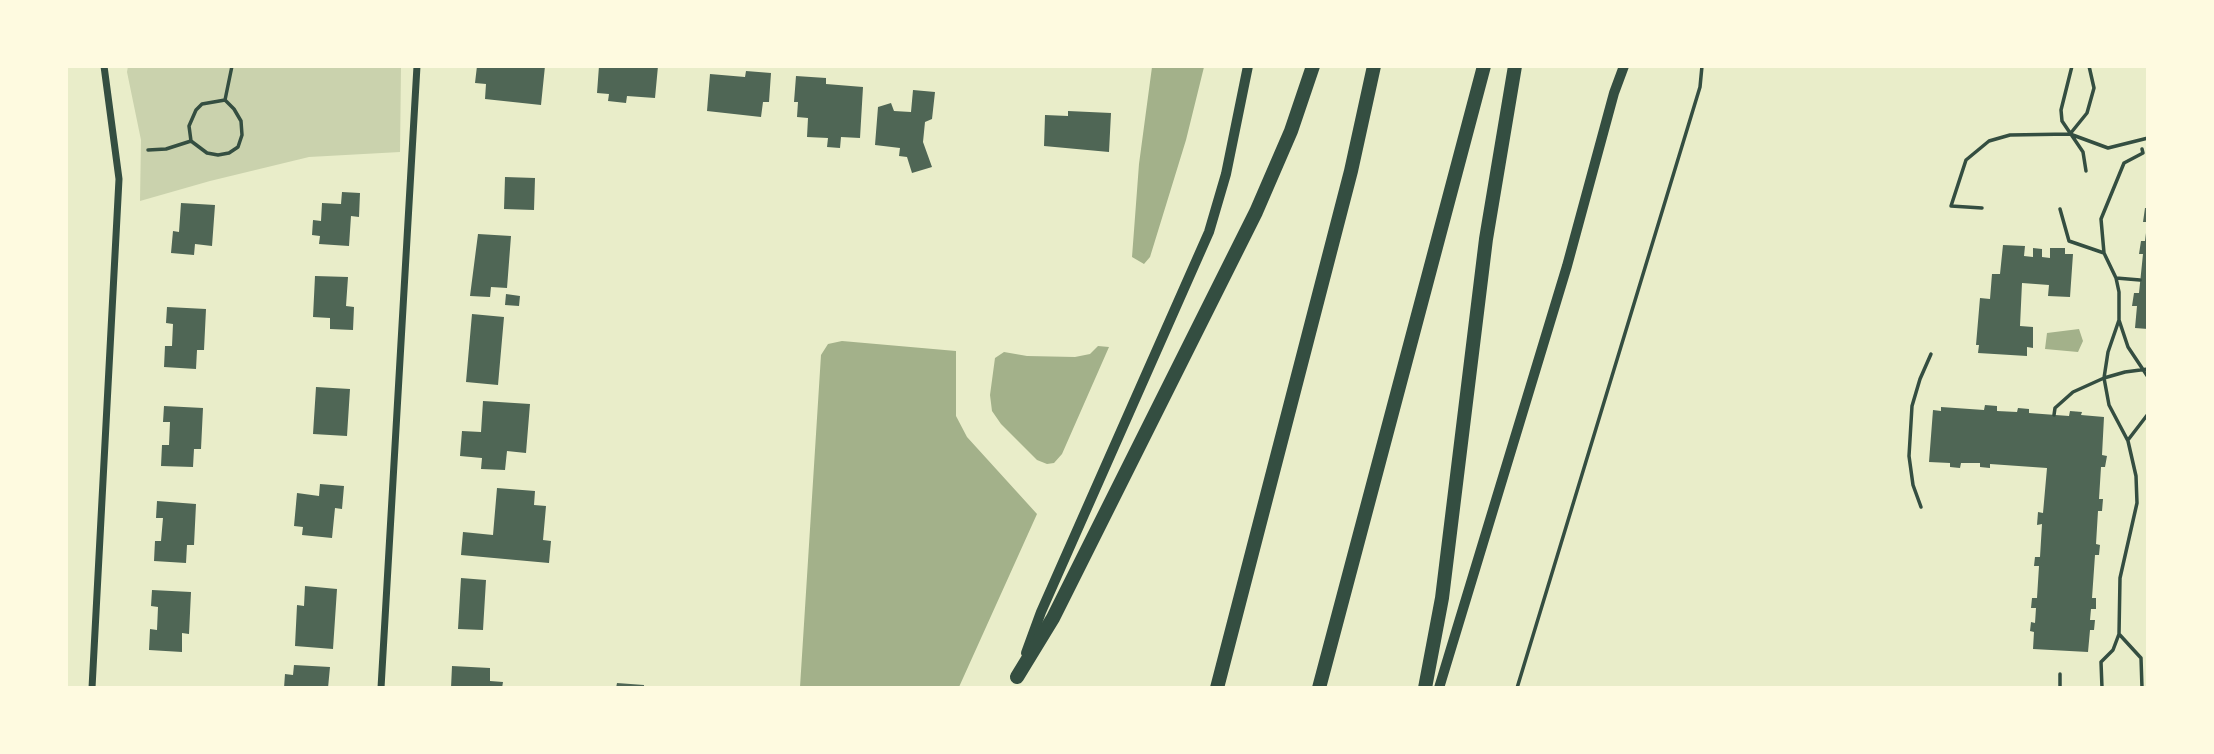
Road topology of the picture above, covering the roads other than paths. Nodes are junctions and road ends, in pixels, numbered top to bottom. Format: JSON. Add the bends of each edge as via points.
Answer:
{"nodes":[{"id":1,"x":104,"y":66,"type":"edge"},
{"id":2,"x":417,"y":66,"type":"edge"},
{"id":3,"x":1248,"y":66,"type":"edge"},
{"id":4,"x":1313,"y":66,"type":"edge"},
{"id":5,"x":1374,"y":66,"type":"edge"},
{"id":6,"x":1484,"y":66,"type":"edge"},
{"id":7,"x":1515,"y":66,"type":"edge"},
{"id":8,"x":1624,"y":66,"type":"edge"},
{"id":9,"x":2072,"y":66,"type":"edge"},
{"id":10,"x":2090,"y":66,"type":"edge"},
{"id":11,"x":2070,"y":134,"type":"junction"},
{"id":12,"x":2147,"y":138,"type":"edge"},
{"id":13,"x":2086,"y":171,"type":"dead end"},
{"id":14,"x":1982,"y":208,"type":"dead end"},
{"id":15,"x":1931,"y":354,"type":"dead end"},
{"id":16,"x":1921,"y":508,"type":"dead end"},
{"id":17,"x":2060,"y":674,"type":"dead end"},
{"id":18,"x":1015,"y":682,"type":"edge"},
{"id":19,"x":92,"y":688,"type":"edge"},
{"id":20,"x":381,"y":688,"type":"edge"},
{"id":21,"x":1217,"y":688,"type":"edge"},
{"id":22,"x":1319,"y":688,"type":"edge"},
{"id":23,"x":1425,"y":688,"type":"edge"},
{"id":24,"x":1439,"y":688,"type":"edge"},
{"id":25,"x":2060,"y":688,"type":"edge"}],
"edges":[{"from":1,"to":19,"type":"street","via":[[119,179]]},
{"from":2,"to":20,"type":"street"},
{"from":3,"to":18,"type":"street","via":[[1209,232],[1041,612]]},
{"from":4,"to":18,"type":"highway","via":[[1256,212],[1053,618]]},
{"from":5,"to":21,"type":"highway","via":[[1352,171]]},
{"from":6,"to":22,"type":"highway"},
{"from":7,"to":23,"type":"highway","via":[[1486,239],[1443,598]]},
{"from":8,"to":24,"type":"street"},
{"from":9,"to":11,"type":"lane","via":[[2061,110]]},
{"from":10,"to":11,"type":"lane","via":[[2094,89],[2087,113]]},
{"from":11,"to":12,"type":"lane","via":[[2108,148]]},
{"from":11,"to":13,"type":"lane","via":[[2083,152]]},
{"from":11,"to":14,"type":"lane","via":[[2010,135],[1989,141],[1966,160],[1951,206]]},
{"from":15,"to":16,"type":"lane","via":[[1912,406],[1909,456]]},
{"from":17,"to":25,"type":"lane"}]}
